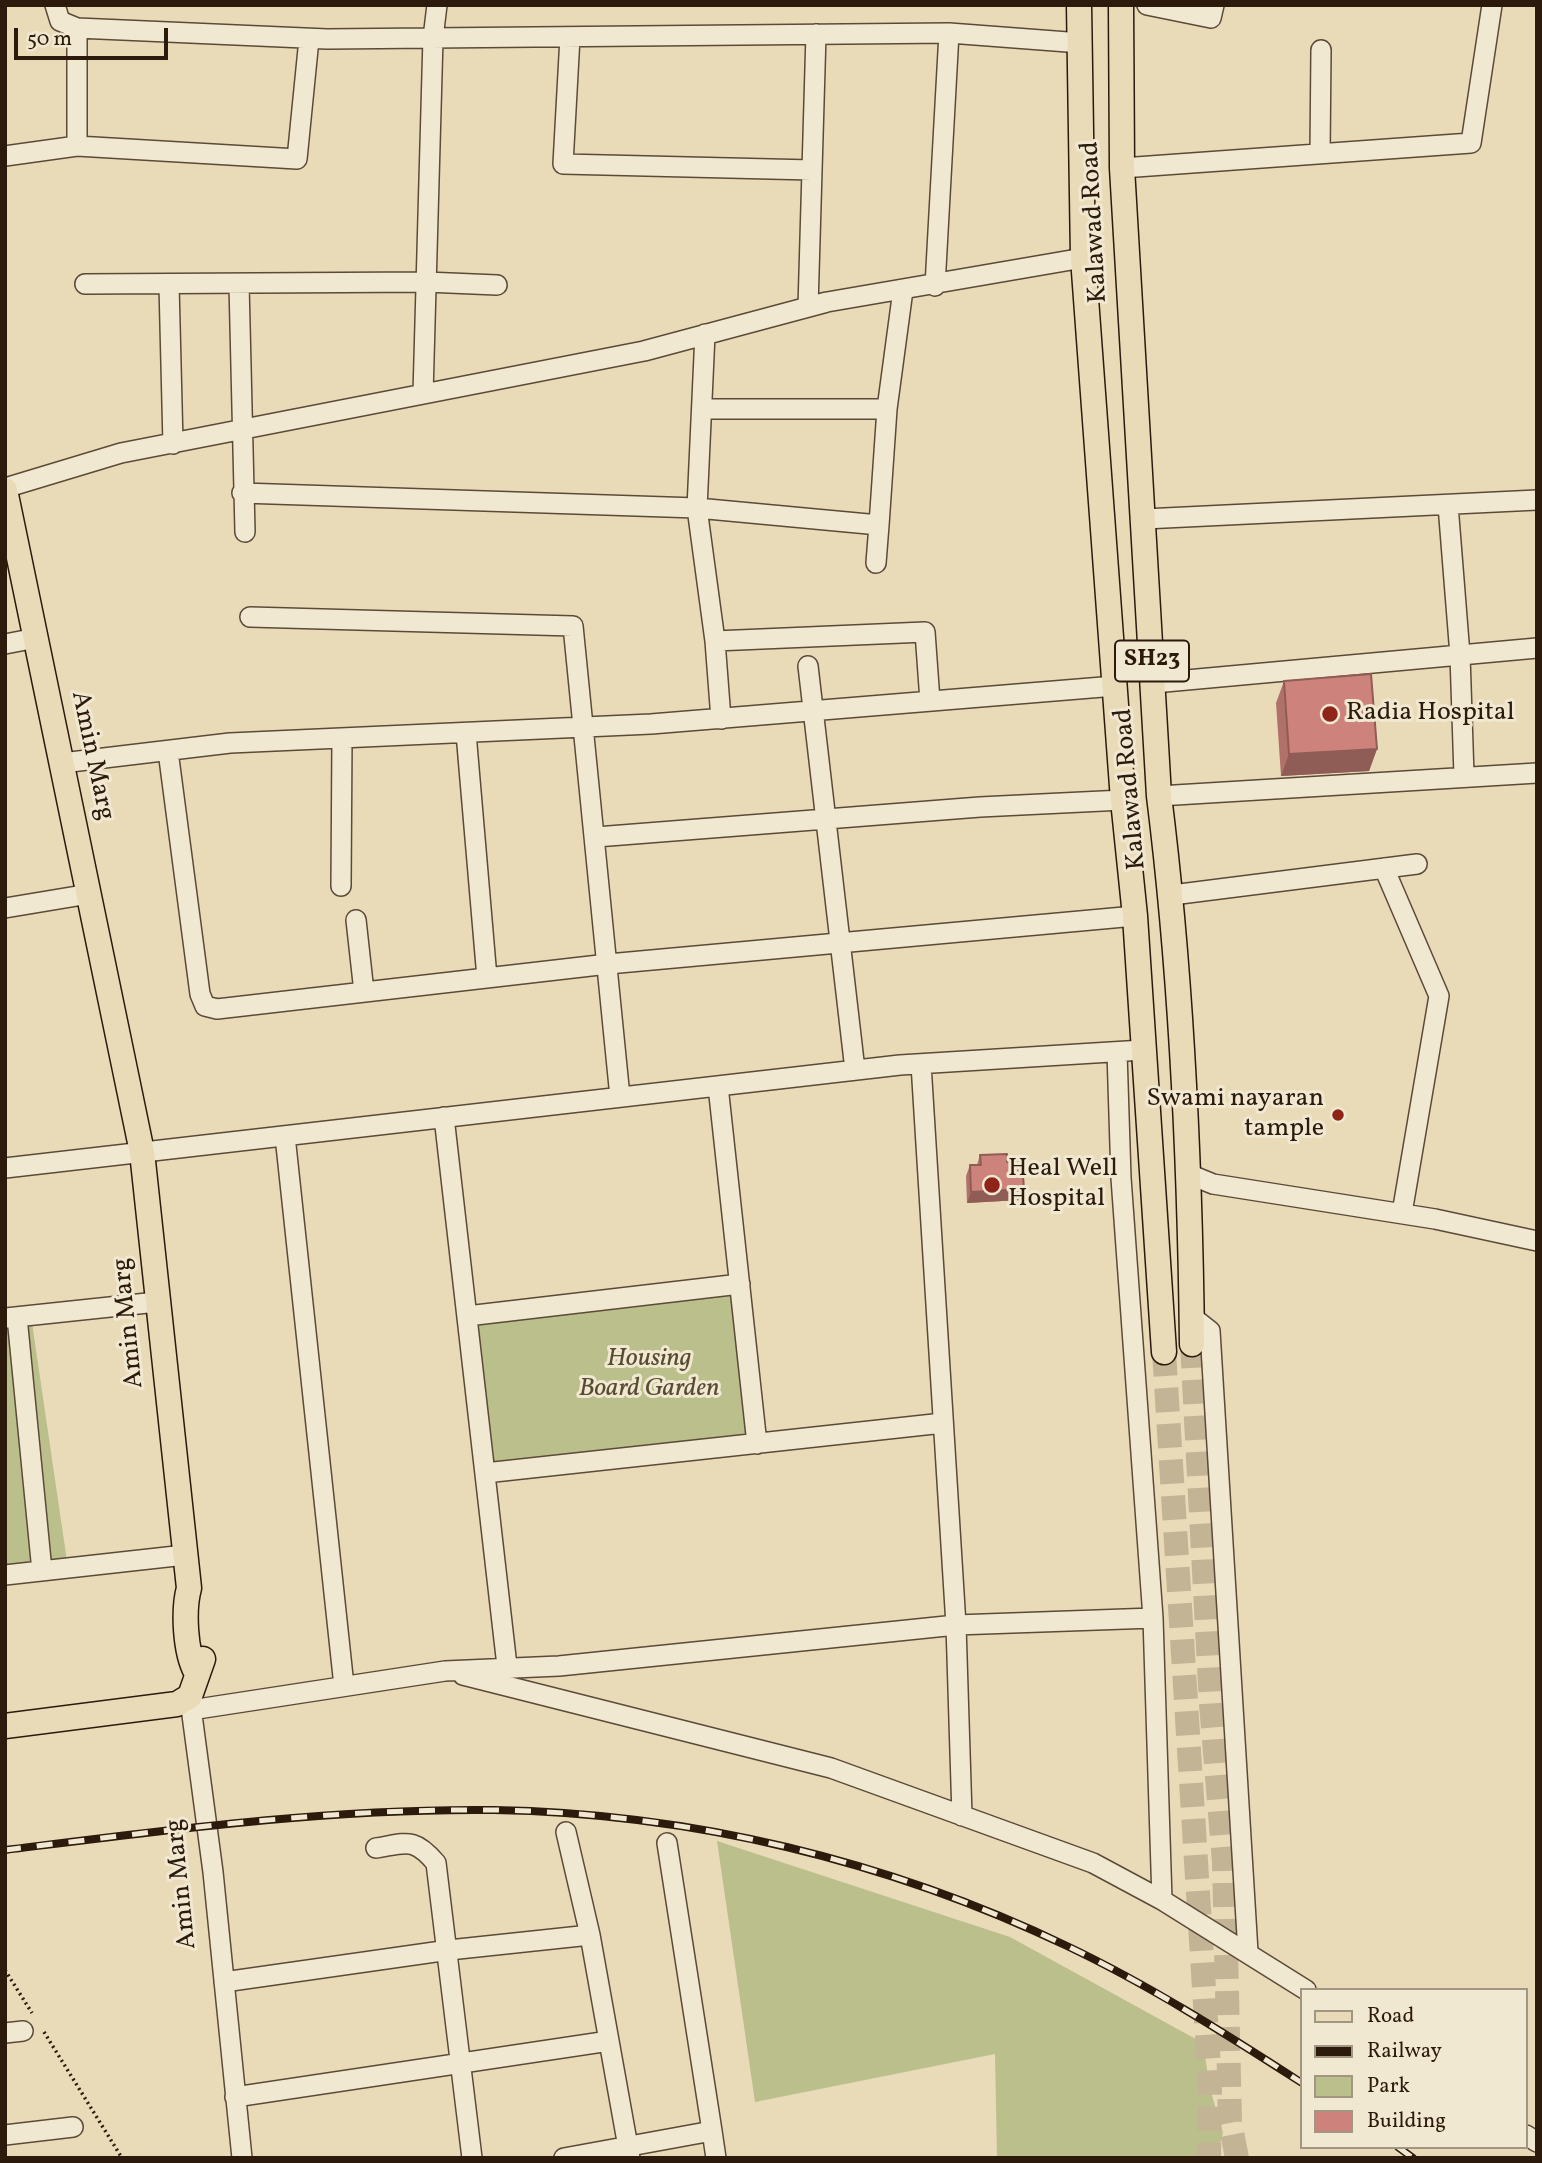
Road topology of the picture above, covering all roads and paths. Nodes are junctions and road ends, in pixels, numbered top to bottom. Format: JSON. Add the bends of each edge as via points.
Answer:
{"nodes":[{"id":1,"x":55,"y":5,"type":"edge"},
{"id":2,"x":437,"y":5,"type":"edge"},
{"id":3,"x":1079,"y":5,"type":"edge"},
{"id":4,"x":1121,"y":5,"type":"edge"},
{"id":5,"x":1147,"y":5,"type":"edge"},
{"id":6,"x":1214,"y":5,"type":"edge"},
{"id":7,"x":1492,"y":5,"type":"edge"},
{"id":8,"x":77,"y":29,"type":"junction"},
{"id":9,"x":949,"y":33,"type":"junction"},
{"id":10,"x":816,"y":34,"type":"junction"},
{"id":11,"x":570,"y":37,"type":"junction"},
{"id":12,"x":433,"y":38,"type":"junction"},
{"id":13,"x":309,"y":39,"type":"junction"},
{"id":14,"x":1081,"y":43,"type":"junction"},
{"id":15,"x":1321,"y":50,"type":"dead end"},
{"id":16,"x":77,"y":146,"type":"junction"},
{"id":17,"x":1320,"y":153,"type":"junction"},
{"id":18,"x":5,"y":156,"type":"edge"},
{"id":19,"x":1122,"y":168,"type":"junction"},
{"id":20,"x":812,"y":170,"type":"junction"},
{"id":21,"x":1083,"y":258,"type":"junction"},
{"id":22,"x":426,"y":282,"type":"junction"},
{"id":23,"x":85,"y":284,"type":"dead end"},
{"id":24,"x":239,"y":284,"type":"junction"},
{"id":25,"x":169,"y":285,"type":"junction"},
{"id":26,"x":497,"y":285,"type":"dead end"},
{"id":27,"x":935,"y":286,"type":"junction"},
{"id":28,"x":904,"y":290,"type":"junction"},
{"id":29,"x":808,"y":307,"type":"junction"},
{"id":30,"x":705,"y":334,"type":"junction"},
{"id":31,"x":423,"y":394,"type":"junction"},
{"id":32,"x":702,"y":409,"type":"junction"},
{"id":33,"x":887,"y":409,"type":"junction"},
{"id":34,"x":243,"y":430,"type":"junction"},
{"id":35,"x":173,"y":444,"type":"junction"},
{"id":36,"x":5,"y":489,"type":"edge"},
{"id":37,"x":242,"y":493,"type":"junction"},
{"id":38,"x":1537,"y":500,"type":"edge"},
{"id":39,"x":1448,"y":506,"type":"junction"},
{"id":40,"x":697,"y":509,"type":"junction"},
{"id":41,"x":1143,"y":519,"type":"junction"},
{"id":42,"x":879,"y":525,"type":"junction"},
{"id":43,"x":245,"y":532,"type":"dead end"},
{"id":44,"x":876,"y":563,"type":"dead end"},
{"id":45,"x":250,"y":617,"type":"dead end"},
{"id":46,"x":36,"y":638,"type":"junction"},
{"id":47,"x":715,"y":641,"type":"junction"},
{"id":48,"x":5,"y":644,"type":"edge"},
{"id":49,"x":1537,"y":648,"type":"edge"},
{"id":50,"x":1460,"y":655,"type":"junction"},
{"id":51,"x":808,"y":666,"type":"dead end"},
{"id":52,"x":1154,"y":683,"type":"junction"},
{"id":53,"x":1115,"y":686,"type":"junction"},
{"id":54,"x":930,"y":701,"type":"junction"},
{"id":55,"x":813,"y":711,"type":"junction"},
{"id":56,"x":721,"y":719,"type":"junction"},
{"id":57,"x":584,"y":727,"type":"junction"},
{"id":58,"x":466,"y":733,"type":"junction"},
{"id":59,"x":342,"y":738,"type":"junction"},
{"id":60,"x":168,"y":751,"type":"junction"},
{"id":61,"x":62,"y":764,"type":"junction"},
{"id":62,"x":1537,"y":773,"type":"edge"},
{"id":63,"x":1464,"y":776,"type":"junction"},
{"id":64,"x":1159,"y":796,"type":"junction"},
{"id":65,"x":1123,"y":800,"type":"junction"},
{"id":66,"x":825,"y":820,"type":"junction"},
{"id":67,"x":596,"y":837,"type":"junction"},
{"id":68,"x":1418,"y":864,"type":"dead end"},
{"id":69,"x":1384,"y":868,"type":"junction"},
{"id":70,"x":341,"y":886,"type":"dead end"},
{"id":71,"x":89,"y":894,"type":"junction"},
{"id":72,"x":1172,"y":895,"type":"junction"},
{"id":73,"x":5,"y":908,"type":"edge"},
{"id":74,"x":1135,"y":916,"type":"junction"},
{"id":75,"x":356,"y":920,"type":"dead end"},
{"id":76,"x":842,"y":943,"type":"junction"},
{"id":77,"x":608,"y":964,"type":"junction"},
{"id":78,"x":487,"y":978,"type":"junction"},
{"id":79,"x":364,"y":992,"type":"junction"},
{"id":80,"x":1143,"y":1050,"type":"junction"},
{"id":81,"x":1117,"y":1052,"type":"junction"},
{"id":82,"x":921,"y":1064,"type":"junction"},
{"id":83,"x":855,"y":1070,"type":"junction"},
{"id":84,"x":718,"y":1086,"type":"junction"},
{"id":85,"x":620,"y":1097,"type":"junction"},
{"id":86,"x":444,"y":1117,"type":"junction"},
{"id":87,"x":285,"y":1136,"type":"junction"},
{"id":88,"x":142,"y":1152,"type":"junction"},
{"id":89,"x":5,"y":1168,"type":"edge"},
{"id":90,"x":1191,"y":1175,"type":"junction"},
{"id":91,"x":1402,"y":1213,"type":"junction"},
{"id":92,"x":1537,"y":1241,"type":"edge"},
{"id":93,"x":740,"y":1284,"type":"junction"},
{"id":94,"x":157,"y":1303,"type":"junction"},
{"id":95,"x":1192,"y":1316,"type":"junction"},
{"id":96,"x":467,"y":1317,"type":"junction"},
{"id":97,"x":11,"y":1318,"type":"edge"},
{"id":98,"x":1192,"y":1344,"type":"tunnel mouth"},
{"id":99,"x":1164,"y":1352,"type":"tunnel mouth"},
{"id":100,"x":943,"y":1423,"type":"junction"},
{"id":101,"x":757,"y":1444,"type":"junction"},
{"id":102,"x":485,"y":1473,"type":"junction"},
{"id":103,"x":184,"y":1555,"type":"junction"},
{"id":104,"x":42,"y":1571,"type":"junction"},
{"id":105,"x":5,"y":1575,"type":"edge"},
{"id":106,"x":1153,"y":1618,"type":"junction"},
{"id":107,"x":956,"y":1625,"type":"junction"},
{"id":108,"x":507,"y":1666,"type":"junction"},
{"id":109,"x":444,"y":1671,"type":"junction"},
{"id":110,"x":344,"y":1686,"type":"junction"},
{"id":111,"x":190,"y":1703,"type":"junction"},
{"id":112,"x":5,"y":1726,"type":"edge"},
{"id":113,"x":962,"y":1816,"type":"junction"},
{"id":114,"x":566,"y":1832,"type":"dead end"},
{"id":115,"x":667,"y":1843,"type":"dead end"},
{"id":116,"x":376,"y":1848,"type":"dead end"},
{"id":117,"x":1162,"y":1900,"type":"junction"},
{"id":118,"x":590,"y":1935,"type":"junction"},
{"id":119,"x":449,"y":1950,"type":"junction"},
{"id":120,"x":1248,"y":1952,"type":"junction"},
{"id":121,"x":5,"y":1970,"type":"edge"},
{"id":122,"x":224,"y":1982,"type":"junction"},
{"id":123,"x":1303,"y":1988,"type":"edge"},
{"id":124,"x":26,"y":2027,"type":"edge"},
{"id":125,"x":609,"y":2041,"type":"junction"},
{"id":126,"x":462,"y":2064,"type":"junction"},
{"id":127,"x":235,"y":2096,"type":"junction"},
{"id":128,"x":73,"y":2127,"type":"dead end"},
{"id":129,"x":712,"y":2131,"type":"junction"},
{"id":130,"x":5,"y":2135,"type":"edge"},
{"id":131,"x":629,"y":2151,"type":"edge"},
{"id":132,"x":122,"y":2158,"type":"edge"},
{"id":133,"x":242,"y":2158,"type":"edge"},
{"id":134,"x":472,"y":2158,"type":"edge"},
{"id":135,"x":564,"y":2158,"type":"edge"},
{"id":136,"x":716,"y":2158,"type":"edge"}],
"edges":[{"from":1,"to":8,"type":"street","via":[[60,21]]},
{"from":2,"to":12,"type":"street"},
{"from":3,"to":14,"type":"main road","name":"Kalawad Road","number":"SH23"},
{"from":4,"to":19,"type":"main road","name":"Kalawad Road","number":"SH23"},
{"from":5,"to":6,"type":"street","via":[[1211,18]]},
{"from":7,"to":17,"type":"street","via":[[1471,143]]},
{"from":8,"to":13,"type":"street"},
{"from":8,"to":16,"type":"street"},
{"from":9,"to":10,"type":"street"},
{"from":9,"to":14,"type":"street"},
{"from":9,"to":27,"type":"street"},
{"from":10,"to":11,"type":"street"},
{"from":10,"to":20,"type":"street"},
{"from":11,"to":12,"type":"street"},
{"from":11,"to":20,"type":"street","via":[[563,164]]},
{"from":12,"to":13,"type":"street"},
{"from":12,"to":22,"type":"street"},
{"from":13,"to":16,"type":"street","via":[[297,159]]},
{"from":14,"to":21,"type":"main road","name":"Kalawad Road","number":"SH23"},
{"from":15,"to":17,"type":"street"},
{"from":16,"to":18,"type":"street"},
{"from":17,"to":19,"type":"street"},
{"from":19,"to":41,"type":"main road","name":"Kalawad Road","number":"SH23"},
{"from":20,"to":29,"type":"street"},
{"from":21,"to":27,"type":"street"},
{"from":21,"to":53,"type":"main road","name":"Kalawad Road","number":"SH23"},
{"from":22,"to":24,"type":"street"},
{"from":22,"to":26,"type":"street"},
{"from":22,"to":31,"type":"street"},
{"from":23,"to":25,"type":"street"},
{"from":24,"to":25,"type":"street"},
{"from":24,"to":34,"type":"street"},
{"from":25,"to":35,"type":"street"},
{"from":27,"to":28,"type":"street"},
{"from":28,"to":29,"type":"street"},
{"from":28,"to":33,"type":"street"},
{"from":29,"to":30,"type":"street"},
{"from":30,"to":31,"type":"street","via":[[644,351]]},
{"from":30,"to":32,"type":"street"},
{"from":31,"to":34,"type":"street"},
{"from":32,"to":33,"type":"street"},
{"from":32,"to":40,"type":"street"},
{"from":33,"to":42,"type":"street"},
{"from":34,"to":35,"type":"street"},
{"from":34,"to":37,"type":"street"},
{"from":35,"to":36,"type":"street","via":[[121,453]]},
{"from":36,"to":46,"type":"main road","name":"Amin Marg"},
{"from":37,"to":40,"type":"street"},
{"from":37,"to":43,"type":"street"},
{"from":38,"to":39,"type":"street"},
{"from":39,"to":41,"type":"street"},
{"from":39,"to":50,"type":"street"},
{"from":40,"to":42,"type":"street"},
{"from":40,"to":47,"type":"street"},
{"from":41,"to":52,"type":"main road","name":"Kalawad Road","number":"SH23"},
{"from":42,"to":44,"type":"street"},
{"from":45,"to":57,"type":"street","via":[[573,626]]},
{"from":46,"to":48,"type":"street"},
{"from":46,"to":61,"type":"main road","name":"Amin Marg"},
{"from":47,"to":54,"type":"street","via":[[925,632]]},
{"from":47,"to":56,"type":"street"},
{"from":49,"to":50,"type":"street"},
{"from":50,"to":52,"type":"street"},
{"from":50,"to":63,"type":"street"},
{"from":51,"to":55,"type":"street"},
{"from":52,"to":64,"type":"main road","name":"Kalawad Road","number":"SH23"},
{"from":53,"to":54,"type":"street"},
{"from":53,"to":65,"type":"main road","name":"Kalawad Road","number":"SH23"},
{"from":54,"to":55,"type":"street"},
{"from":55,"to":56,"type":"street"},
{"from":55,"to":66,"type":"street"},
{"from":56,"to":57,"type":"street"},
{"from":57,"to":58,"type":"street"},
{"from":57,"to":67,"type":"street"},
{"from":58,"to":59,"type":"street"},
{"from":58,"to":78,"type":"street"},
{"from":59,"to":60,"type":"street"},
{"from":59,"to":70,"type":"street"},
{"from":60,"to":61,"type":"street"},
{"from":60,"to":79,"type":"street","via":[[205,1006],[217,1009]]},
{"from":61,"to":71,"type":"main road","name":"Amin Marg"},
{"from":62,"to":63,"type":"street"},
{"from":63,"to":64,"type":"street"},
{"from":64,"to":72,"type":"main road","name":"Kalawad Road","number":"SH23"},
{"from":65,"to":66,"type":"street"},
{"from":65,"to":74,"type":"main road","name":"Kalawad Road","number":"SH23"},
{"from":66,"to":67,"type":"street"},
{"from":66,"to":76,"type":"street"},
{"from":67,"to":77,"type":"street"},
{"from":68,"to":69,"type":"street"},
{"from":69,"to":72,"type":"street"},
{"from":69,"to":91,"type":"street","via":[[1439,996]]},
{"from":71,"to":73,"type":"street"},
{"from":71,"to":88,"type":"main road","name":"Amin Marg"},
{"from":72,"to":90,"type":"main road","name":"Kalawad Road","number":"SH23"},
{"from":74,"to":76,"type":"street"},
{"from":74,"to":80,"type":"main road","name":"Kalawad Road","number":"SH23"},
{"from":75,"to":79,"type":"street"},
{"from":76,"to":77,"type":"street"},
{"from":76,"to":83,"type":"street"},
{"from":77,"to":78,"type":"street"},
{"from":77,"to":85,"type":"street"},
{"from":78,"to":79,"type":"street"},
{"from":80,"to":81,"type":"street"},
{"from":80,"to":99,"type":"main road","number":"SH23"},
{"from":81,"to":82,"type":"street"},
{"from":81,"to":106,"type":"street","via":[[1121,1178]]},
{"from":82,"to":83,"type":"street"},
{"from":82,"to":100,"type":"street"},
{"from":83,"to":84,"type":"street"},
{"from":84,"to":85,"type":"street"},
{"from":84,"to":93,"type":"street"},
{"from":85,"to":86,"type":"street"},
{"from":86,"to":87,"type":"street"},
{"from":86,"to":96,"type":"street"},
{"from":87,"to":88,"type":"street"},
{"from":87,"to":110,"type":"street"},
{"from":88,"to":89,"type":"street"},
{"from":88,"to":94,"type":"main road","name":"Amin Marg"},
{"from":90,"to":91,"type":"street","via":[[1213,1184]]},
{"from":90,"to":95,"type":"main road","name":"Kalawad Road","number":"SH23"},
{"from":91,"to":92,"type":"street"},
{"from":93,"to":96,"type":"street"},
{"from":93,"to":101,"type":"street"},
{"from":94,"to":97,"type":"street"},
{"from":94,"to":103,"type":"main road","name":"Amin Marg"},
{"from":95,"to":98,"type":"main road","number":"SH23"},
{"from":95,"to":120,"type":"street","via":[[1210,1331]]},
{"from":96,"to":102,"type":"street"},
{"from":97,"to":104,"type":"street"},
{"from":100,"to":101,"type":"street"},
{"from":100,"to":107,"type":"street"},
{"from":101,"to":102,"type":"street"},
{"from":102,"to":108,"type":"street"},
{"from":103,"to":104,"type":"street"},
{"from":103,"to":111,"type":"main road","name":"Amin Marg","via":[[189,1588],[197,1597],[203,1661]]},
{"from":104,"to":105,"type":"street"},
{"from":106,"to":107,"type":"street"},
{"from":106,"to":117,"type":"street"},
{"from":107,"to":108,"type":"street","via":[[559,1666]]},
{"from":107,"to":113,"type":"street"},
{"from":108,"to":109,"type":"street"},
{"from":109,"to":110,"type":"street"},
{"from":109,"to":113,"type":"street","via":[[831,1768]]},
{"from":110,"to":111,"type":"street"},
{"from":111,"to":112,"type":"main road"},
{"from":111,"to":122,"type":"street","name":"Amin Marg"},
{"from":113,"to":117,"type":"street","via":[[1093,1863]]},
{"from":114,"to":118,"type":"street"},
{"from":115,"to":129,"type":"street"},
{"from":116,"to":119,"type":"street","via":[[411,1843],[436,1863]]},
{"from":117,"to":120,"type":"street"},
{"from":118,"to":119,"type":"street"},
{"from":118,"to":125,"type":"street"},
{"from":119,"to":122,"type":"street"},
{"from":119,"to":126,"type":"street"},
{"from":120,"to":123,"type":"street"},
{"from":121,"to":124,"type":"path"},
{"from":122,"to":127,"type":"street","name":"Amin Marg"},
{"from":124,"to":132,"type":"path"},
{"from":125,"to":126,"type":"street"},
{"from":125,"to":131,"type":"street"},
{"from":126,"to":127,"type":"street"},
{"from":126,"to":134,"type":"street"},
{"from":127,"to":133,"type":"street","name":"Amin Marg"},
{"from":128,"to":130,"type":"street"},
{"from":129,"to":131,"type":"street"},
{"from":129,"to":136,"type":"street"},
{"from":131,"to":135,"type":"street"}]}
